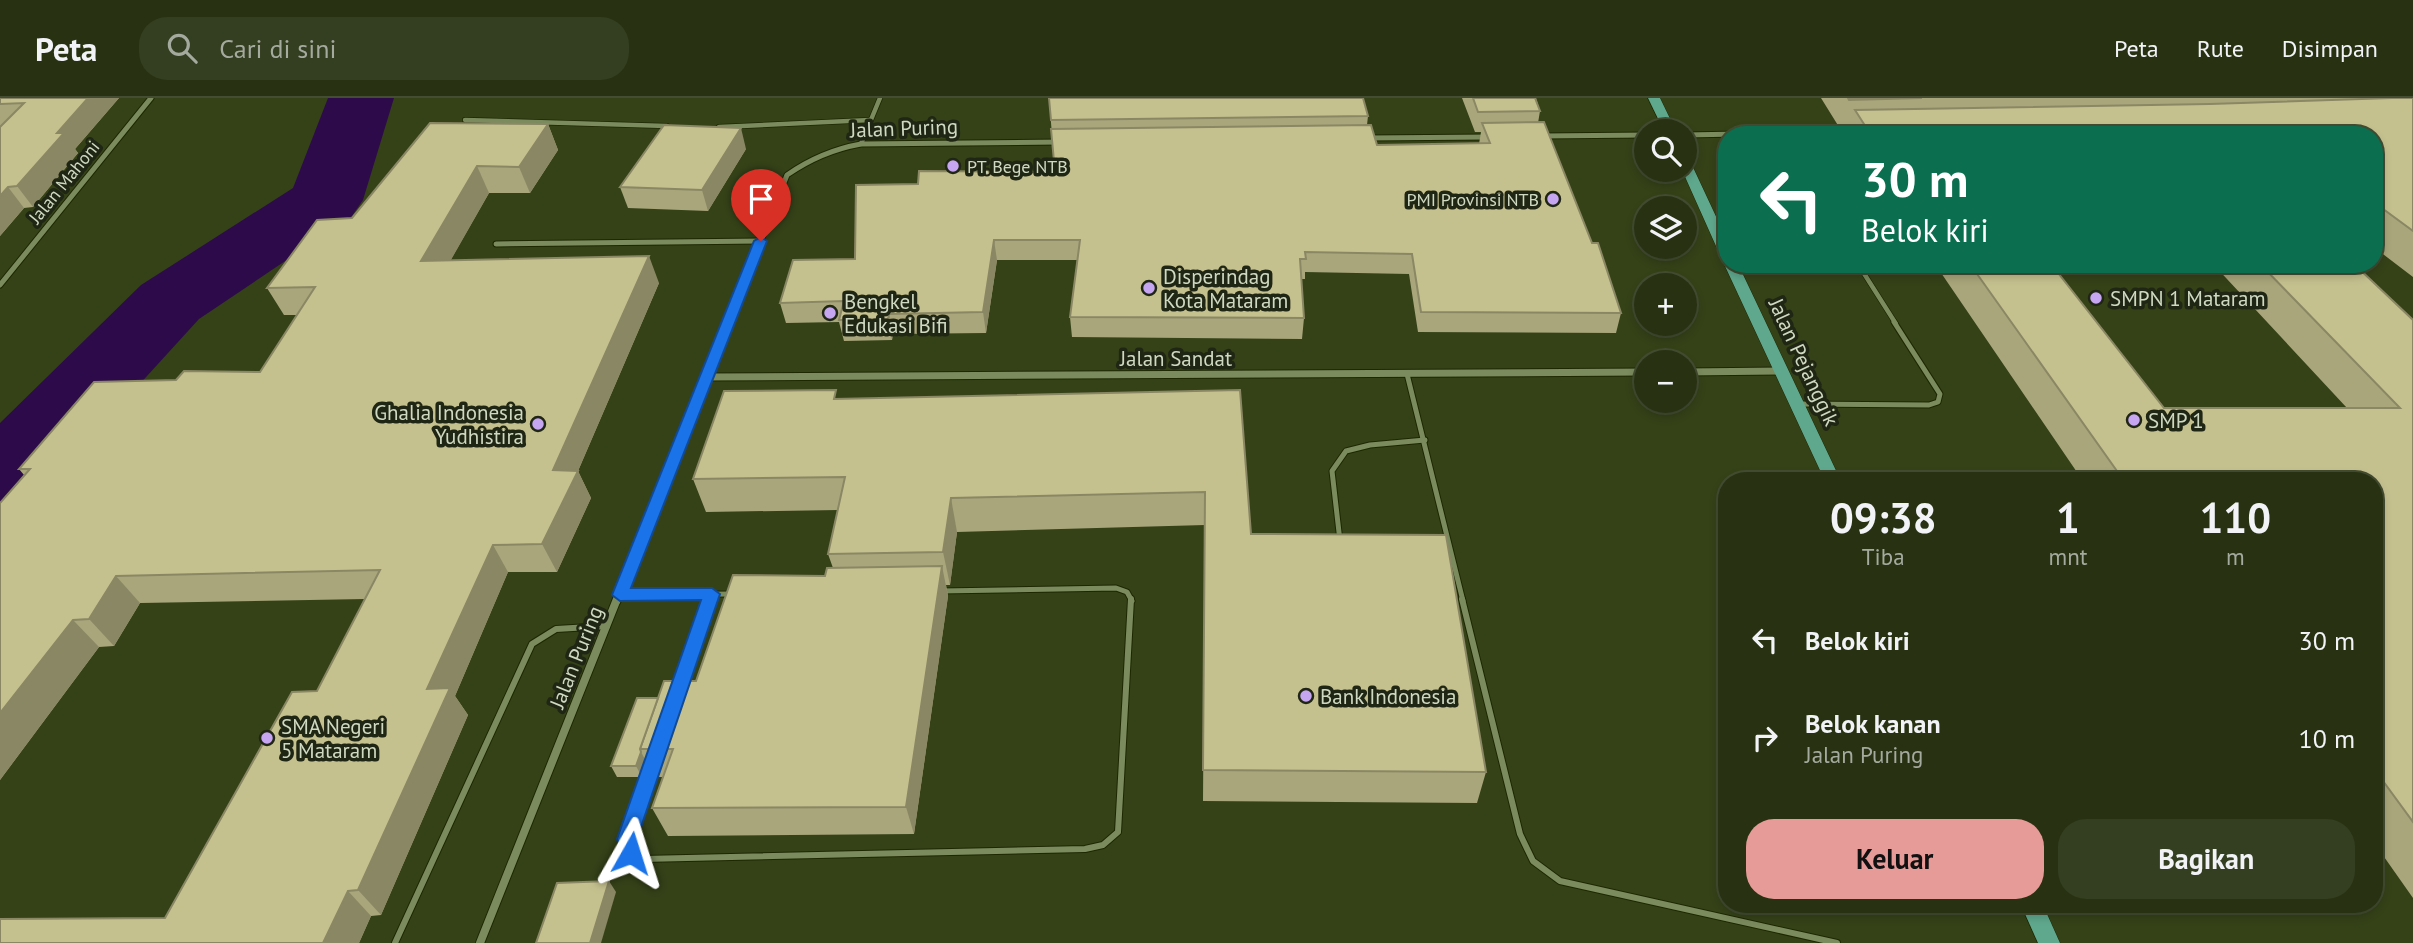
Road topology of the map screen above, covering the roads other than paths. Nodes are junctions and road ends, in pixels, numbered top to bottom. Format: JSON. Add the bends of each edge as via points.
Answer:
{"nodes":[{"id":1,"x":151,"y":98,"type":"edge"},
{"id":2,"x":880,"y":98,"type":"edge"},
{"id":3,"x":1654,"y":98,"type":"edge"},
{"id":4,"x":1665,"y":119,"type":"edge"},
{"id":5,"x":464,"y":120,"type":"edge"},
{"id":6,"x":870,"y":120,"type":"junction"},
{"id":7,"x":668,"y":126,"type":"edge"},
{"id":8,"x":709,"y":128,"type":"edge"},
{"id":9,"x":1718,"y":134,"type":"edge"},
{"id":10,"x":1634,"y":135,"type":"edge"},
{"id":11,"x":1697,"y":135,"type":"edge"},
{"id":12,"x":1537,"y":136,"type":"edge"},
{"id":13,"x":1496,"y":137,"type":"edge"},
{"id":14,"x":1358,"y":138,"type":"edge"},
{"id":15,"x":1070,"y":142,"type":"edge"},
{"id":16,"x":861,"y":144,"type":"junction"},
{"id":17,"x":1694,"y":182,"type":"edge"},
{"id":18,"x":1718,"y":236,"type":"edge"},
{"id":19,"x":761,"y":241,"type":"junction"},
{"id":20,"x":496,"y":244,"type":"dead end"},
{"id":21,"x":1735,"y":273,"type":"edge"},
{"id":22,"x":1864,"y":273,"type":"edge"},
{"id":23,"x":0,"y":285,"type":"edge"},
{"id":24,"x":1780,"y":371,"type":"junction"},
{"id":25,"x":1634,"y":372,"type":"edge"},
{"id":26,"x":1697,"y":372,"type":"edge"},
{"id":27,"x":1408,"y":374,"type":"junction"},
{"id":28,"x":705,"y":377,"type":"junction"},
{"id":29,"x":1797,"y":404,"type":"junction"},
{"id":30,"x":1425,"y":440,"type":"junction"},
{"id":31,"x":1829,"y":472,"type":"edge"},
{"id":32,"x":1341,"y":551,"type":"edge"},
{"id":33,"x":935,"y":591,"type":"edge"},
{"id":34,"x":712,"y":594,"type":"junction"},
{"id":35,"x":740,"y":594,"type":"edge"},
{"id":36,"x":620,"y":595,"type":"junction"},
{"id":37,"x":607,"y":626,"type":"junction"},
{"id":38,"x":676,"y":697,"type":"edge"},
{"id":39,"x":654,"y":761,"type":"edge"},
{"id":40,"x":2036,"y":913,"type":"edge"},
{"id":41,"x":395,"y":943,"type":"edge"},
{"id":42,"x":480,"y":943,"type":"edge"},
{"id":43,"x":1837,"y":943,"type":"edge"},
{"id":44,"x":2049,"y":943,"type":"edge"}],
"edges":[{"from":1,"to":23,"type":"street","name":"Jalan Mahoni"},
{"from":2,"to":6,"type":"lane"},
{"from":3,"to":4,"type":"main road"},
{"from":5,"to":7,"type":"lane"},
{"from":6,"to":8,"type":"lane"},
{"from":6,"to":16,"type":"lane"},
{"from":9,"to":11,"type":"street"},
{"from":10,"to":12,"type":"street"},
{"from":13,"to":14,"type":"street"},
{"from":15,"to":16,"type":"street","name":"Jalan Puring"},
{"from":16,"to":19,"type":"street","name":"Jalan Puring","via":[[810,157],[787,175]]},
{"from":17,"to":18,"type":"main road"},
{"from":19,"to":20,"type":"street"},
{"from":19,"to":28,"type":"street","name":"Jalan Puring"},
{"from":21,"to":24,"type":"main road","name":"Jalan Pejanggik"},
{"from":22,"to":29,"type":"lane","via":[[1940,394],[1938,402]]},
{"from":24,"to":26,"type":"street"},
{"from":24,"to":29,"type":"main road","name":"Jalan Pejanggik"},
{"from":25,"to":27,"type":"street","name":"Jalan Sandat"},
{"from":27,"to":28,"type":"street","name":"Jalan Sandat"},
{"from":27,"to":30,"type":"lane"},
{"from":28,"to":36,"type":"street","name":"Jalan Puring"},
{"from":29,"to":31,"type":"main road","name":"Jalan Pejanggik"},
{"from":30,"to":32,"type":"lane","via":[[1346,451],[1332,471]]},
{"from":30,"to":43,"type":"lane","via":[[1520,834],[1533,861],[1560,880]]},
{"from":33,"to":39,"type":"lane","via":[[1116,588],[1127,592],[1133,603],[1118,832],[1103,845],[643,859],[631,853],[627,839]]},
{"from":34,"to":35,"type":"lane"},
{"from":34,"to":36,"type":"lane"},
{"from":34,"to":38,"type":"lane"},
{"from":36,"to":37,"type":"street","name":"Jalan Puring"},
{"from":37,"to":41,"type":"lane","via":[[556,629],[531,644]]},
{"from":37,"to":42,"type":"street","name":"Jalan Puring"},
{"from":40,"to":44,"type":"main road"}]}
